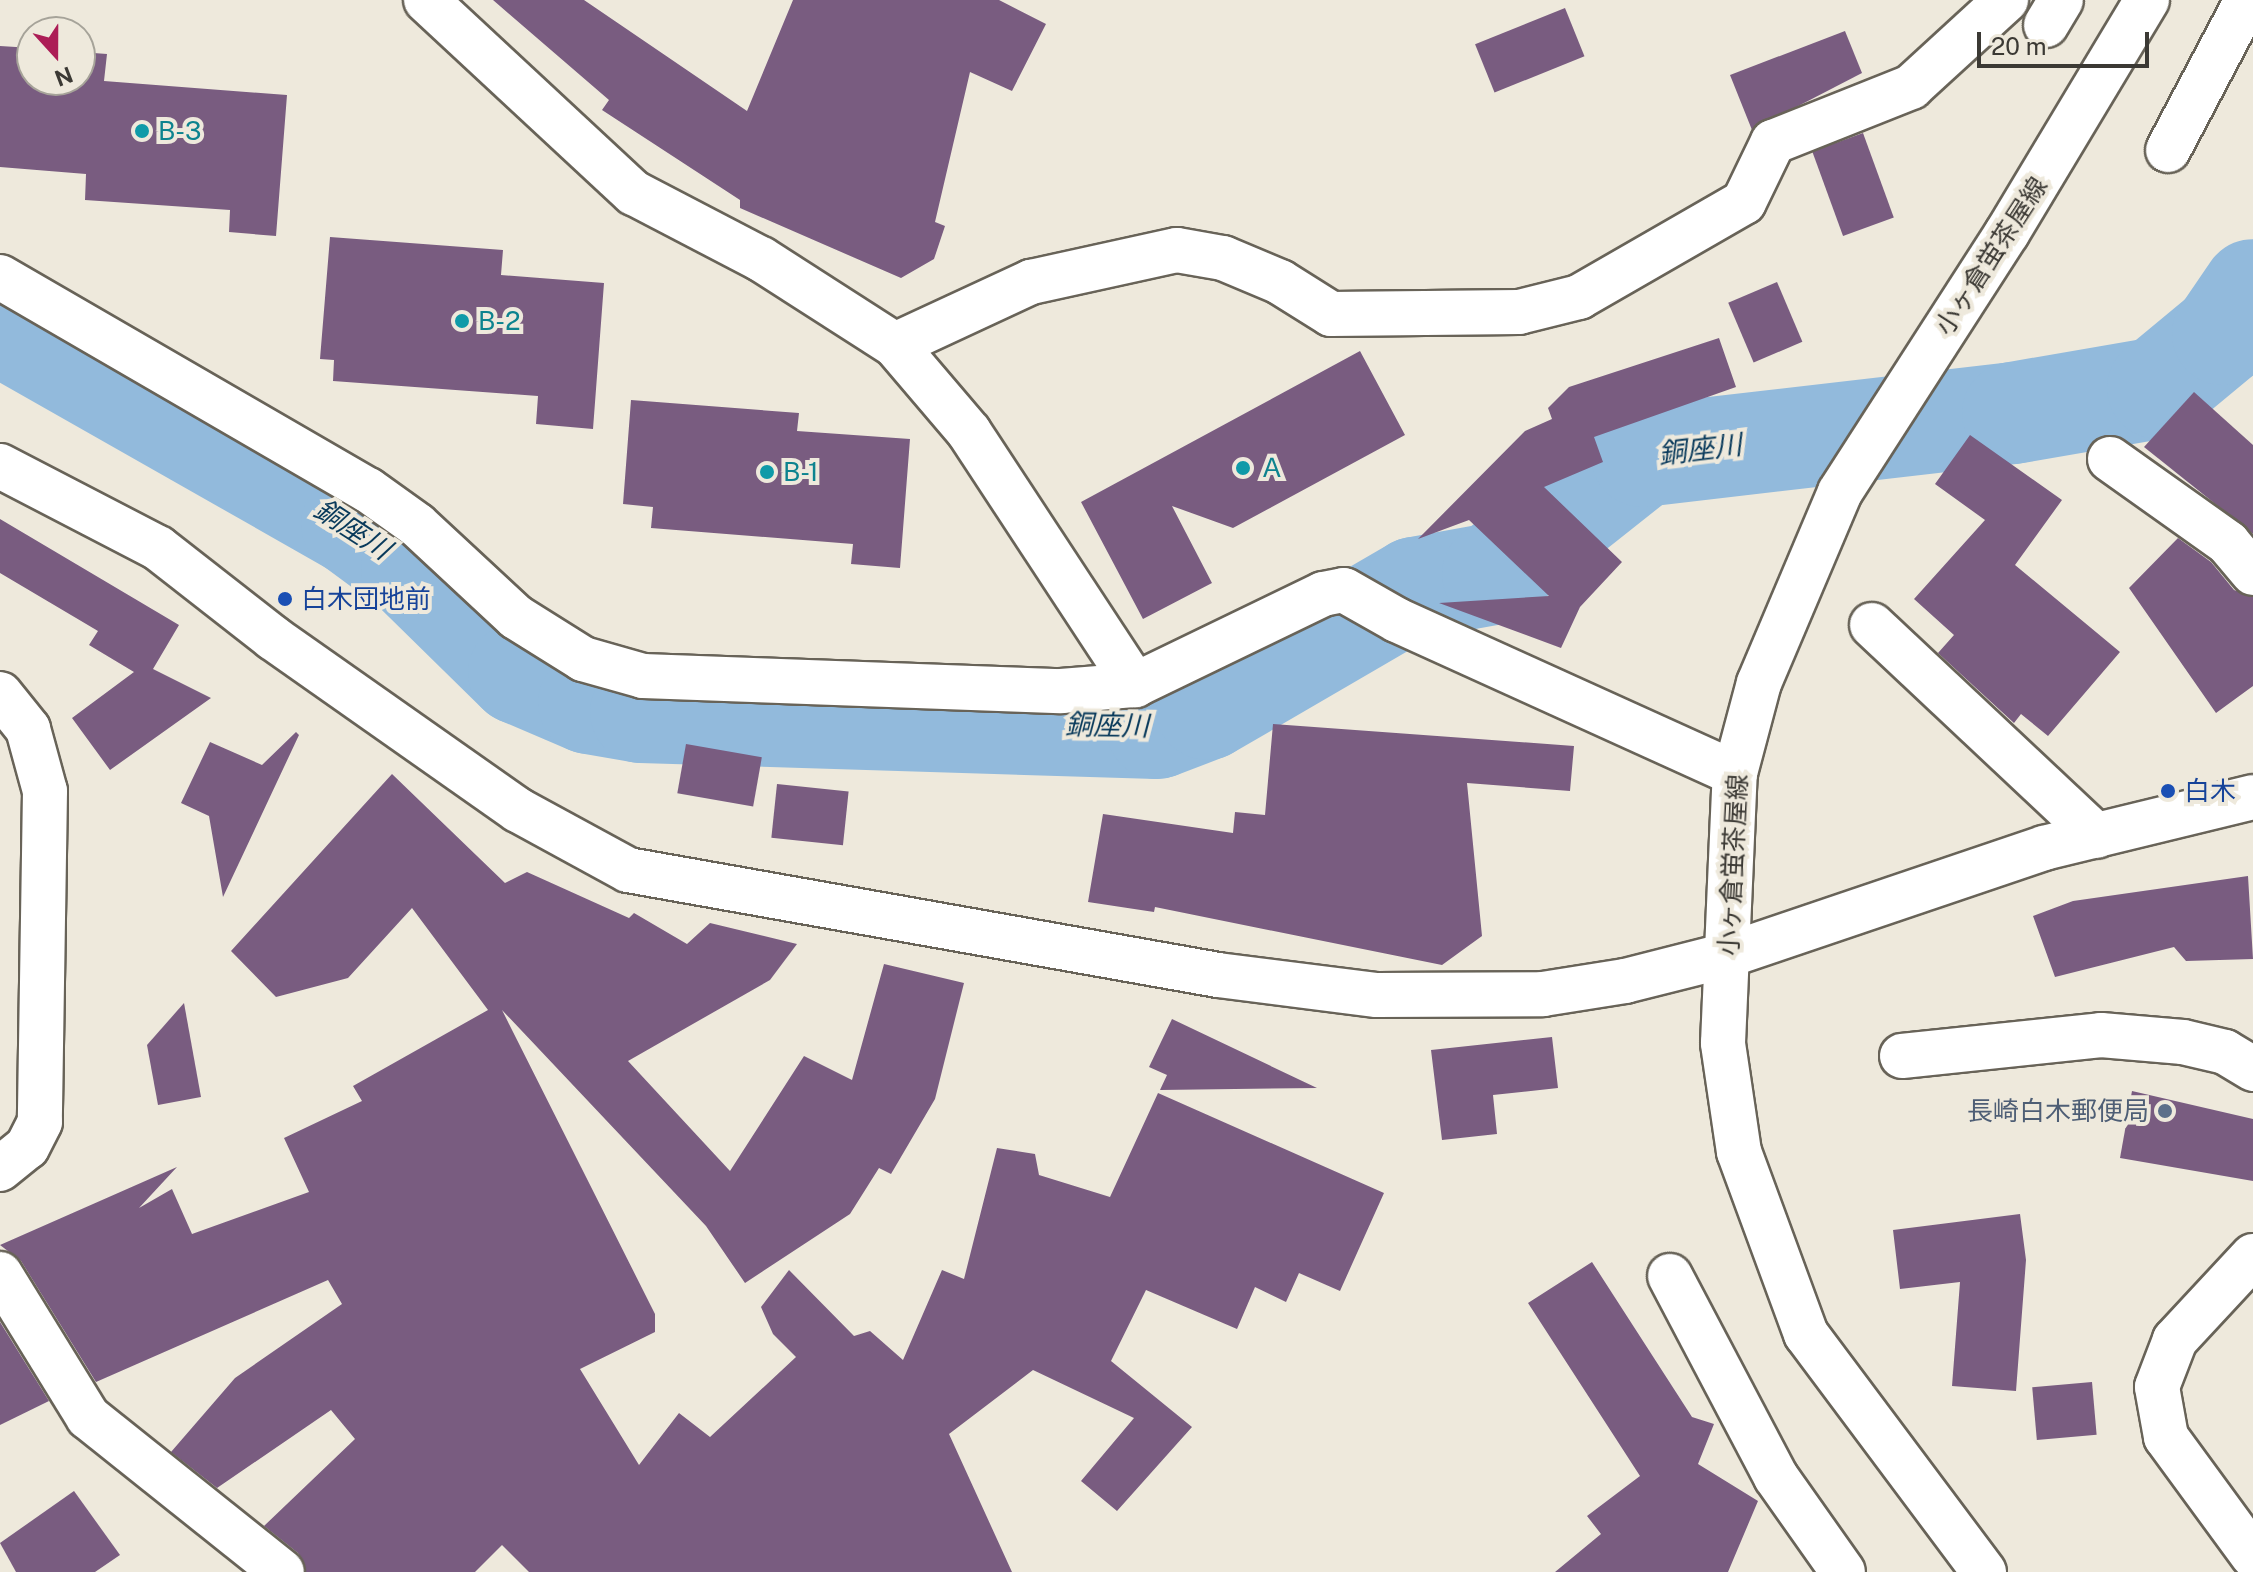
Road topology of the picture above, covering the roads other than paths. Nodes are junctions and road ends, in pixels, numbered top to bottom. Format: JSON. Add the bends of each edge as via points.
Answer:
{"nodes":[{"id":1,"x":426,"y":0,"type":"edge"},
{"id":2,"x":2006,"y":0,"type":"edge"},
{"id":3,"x":2147,"y":0,"type":"edge"},
{"id":4,"x":2247,"y":0,"type":"edge"},
{"id":5,"x":2168,"y":150,"type":"dead end"},
{"id":6,"x":0,"y":277,"type":"edge"},
{"id":7,"x":895,"y":345,"type":"junction"},
{"id":8,"x":2110,"y":459,"type":"dead end"},
{"id":9,"x":0,"y":466,"type":"edge"},
{"id":10,"x":2253,"y":573,"type":"edge"},
{"id":11,"x":1872,"y":625,"type":"dead end"},
{"id":12,"x":1135,"y":685,"type":"junction"},
{"id":13,"x":0,"y":694,"type":"edge"},
{"id":14,"x":1735,"y":773,"type":"junction"},
{"id":15,"x":2253,"y":797,"type":"edge"},
{"id":16,"x":2097,"y":836,"type":"junction"},
{"id":17,"x":1728,"y":955,"type":"junction"},
{"id":18,"x":1902,"y":1056,"type":"dead end"},
{"id":19,"x":2253,"y":1069,"type":"edge"},
{"id":20,"x":0,"y":1169,"type":"edge"},
{"id":21,"x":2253,"y":1256,"type":"edge"},
{"id":22,"x":0,"y":1274,"type":"edge"},
{"id":23,"x":1670,"y":1276,"type":"dead end"},
{"id":24,"x":2253,"y":1556,"type":"edge"},
{"id":25,"x":282,"y":1572,"type":"edge"},
{"id":26,"x":1843,"y":1572,"type":"edge"},
{"id":27,"x":1984,"y":1572,"type":"edge"}],
"edges":[{"from":1,"to":7,"type":"street","via":[[634,193],[761,259]]},
{"from":2,"to":7,"type":"street","via":[[1911,87],[1773,142],[1744,202],[1579,297],[1519,312],[1331,314],[1252,270],[1177,250],[1031,282]]},
{"from":3,"to":14,"type":"street","name":"小ヶ倉蛍茶屋線","via":[[1840,492],[1759,683]]},
{"from":4,"to":5,"type":"street"},
{"from":6,"to":12,"type":"street","via":[[368,490],[417,525],[516,617],[583,659],[643,676],[1061,691]]},
{"from":7,"to":12,"type":"street","via":[[969,432]]},
{"from":8,"to":10,"type":"street","via":[[2228,543]]},
{"from":9,"to":17,"type":"street","via":[[158,548],[273,638],[518,810],[628,870],[1204,973],[1377,995],[1543,994]]},
{"from":11,"to":16,"type":"street"},
{"from":12,"to":14,"type":"street","via":[[1323,594],[1344,590],[1397,620]]},
{"from":13,"to":20,"type":"street","via":[[28,729],[45,791],[40,1122],[27,1147]]},
{"from":14,"to":17,"type":"street","name":"小ヶ倉蛍茶屋線"},
{"from":15,"to":16,"type":"street"},
{"from":16,"to":17,"type":"street"},
{"from":17,"to":27,"type":"street","name":"小ヶ倉蛍茶屋線","via":[[1726,1093],[1739,1152],[1806,1334]]},
{"from":18,"to":19,"type":"street","via":[[2101,1035],[2183,1042],[2225,1052]]},
{"from":21,"to":24,"type":"street","via":[[2175,1340],[2157,1387],[2166,1437]]},
{"from":22,"to":25,"type":"street","via":[[88,1417]]},
{"from":23,"to":26,"type":"street","via":[[1776,1477]]}]}
